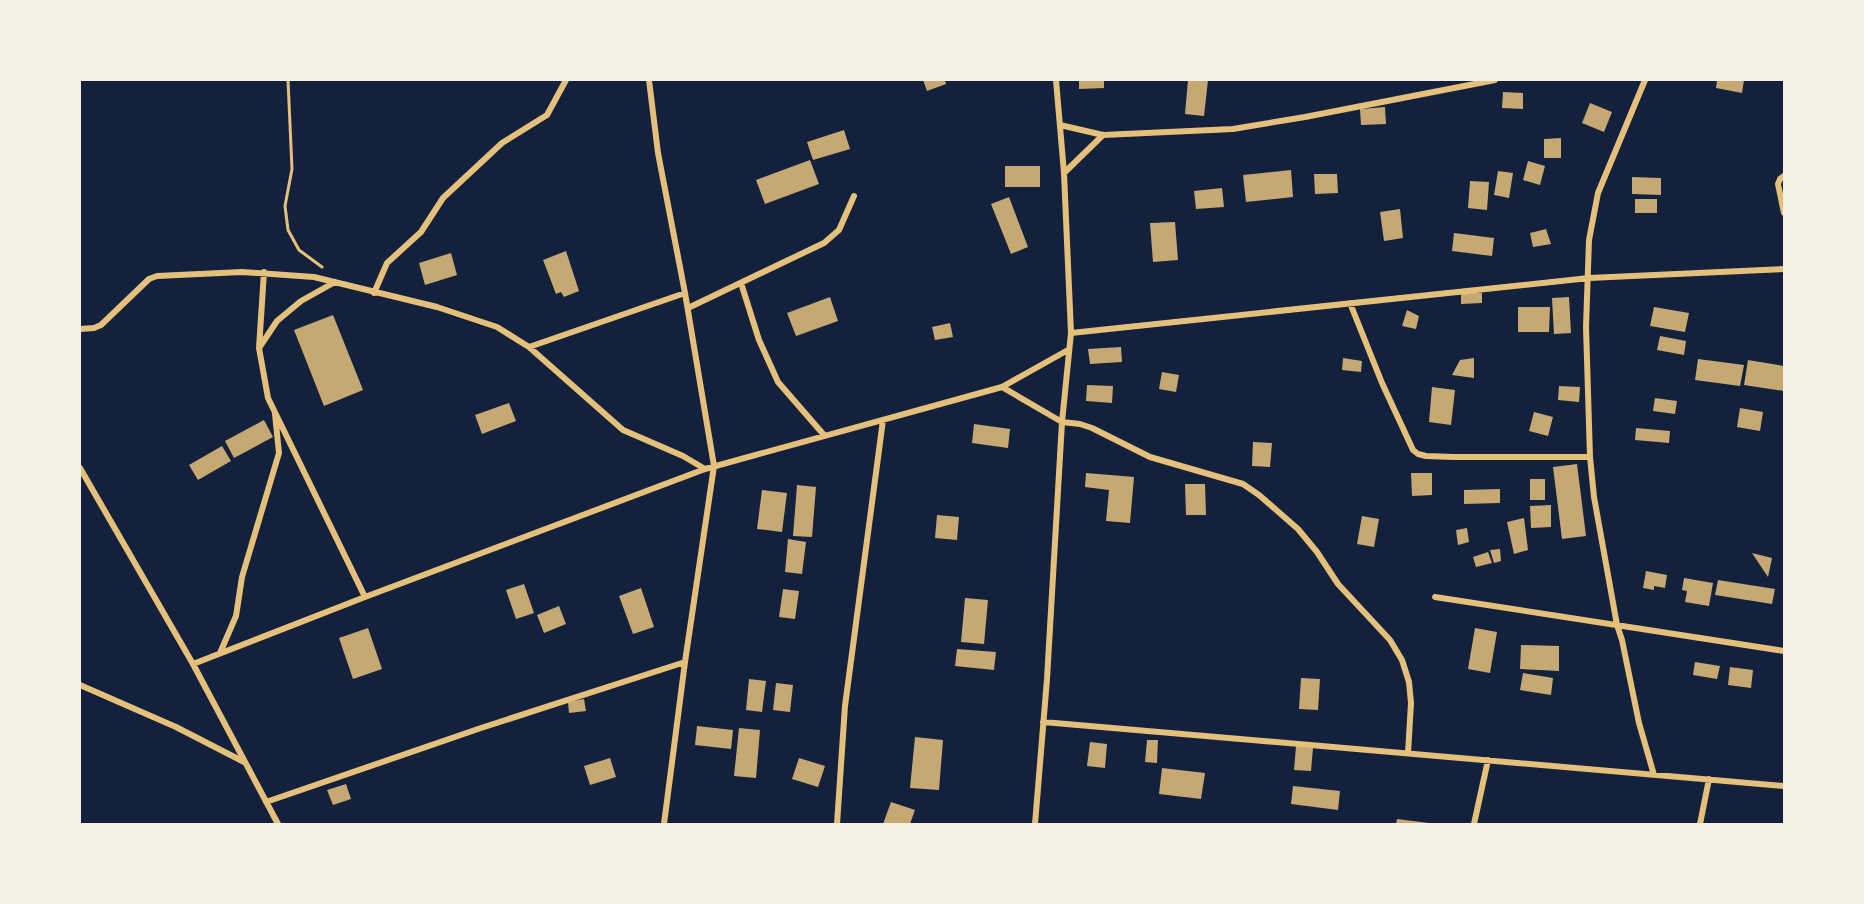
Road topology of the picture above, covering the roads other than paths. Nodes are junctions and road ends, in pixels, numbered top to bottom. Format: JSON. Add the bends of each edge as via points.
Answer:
{"nodes":[{"id":1,"x":566,"y":80,"type":"edge"},
{"id":2,"x":649,"y":80,"type":"edge"},
{"id":3,"x":1056,"y":80,"type":"edge"},
{"id":4,"x":1495,"y":80,"type":"edge"},
{"id":5,"x":1644,"y":80,"type":"edge"},
{"id":6,"x":1060,"y":125,"type":"junction"},
{"id":7,"x":1103,"y":135,"type":"junction"},
{"id":8,"x":1064,"y":173,"type":"junction"},
{"id":9,"x":1785,"y":176,"type":"edge"},
{"id":10,"x":854,"y":196,"type":"dead end"},
{"id":11,"x":1785,"y":213,"type":"edge"},
{"id":12,"x":1785,"y":269,"type":"edge"},
{"id":13,"x":264,"y":272,"type":"junction"},
{"id":14,"x":1589,"y":278,"type":"junction"},
{"id":15,"x":335,"y":282,"type":"junction"},
{"id":16,"x":741,"y":283,"type":"junction"},
{"id":17,"x":374,"y":293,"type":"junction"},
{"id":18,"x":685,"y":293,"type":"junction"},
{"id":19,"x":1350,"y":303,"type":"junction"},
{"id":20,"x":688,"y":308,"type":"junction"},
{"id":21,"x":80,"y":329,"type":"edge"},
{"id":22,"x":1071,"y":333,"type":"junction"},
{"id":23,"x":529,"y":347,"type":"junction"},
{"id":24,"x":259,"y":348,"type":"junction"},
{"id":25,"x":1068,"y":350,"type":"junction"},
{"id":26,"x":1002,"y":387,"type":"junction"},
{"id":27,"x":274,"y":409,"type":"junction"},
{"id":28,"x":883,"y":420,"type":"junction"},
{"id":29,"x":1062,"y":422,"type":"junction"},
{"id":30,"x":825,"y":435,"type":"junction"},
{"id":31,"x":1590,"y":457,"type":"junction"},
{"id":32,"x":714,"y":466,"type":"junction"},
{"id":33,"x":80,"y":468,"type":"edge"},
{"id":34,"x":705,"y":469,"type":"junction"},
{"id":35,"x":365,"y":597,"type":"junction"},
{"id":36,"x":1435,"y":597,"type":"dead end"},
{"id":37,"x":1617,"y":625,"type":"junction"},
{"id":38,"x":1785,"y":651,"type":"edge"},
{"id":39,"x":220,"y":653,"type":"junction"},
{"id":40,"x":685,"y":662,"type":"junction"},
{"id":41,"x":193,"y":664,"type":"junction"},
{"id":42,"x":80,"y":685,"type":"edge"},
{"id":43,"x":1043,"y":722,"type":"junction"},
{"id":44,"x":1408,"y":753,"type":"junction"},
{"id":45,"x":1488,"y":760,"type":"junction"},
{"id":46,"x":244,"y":762,"type":"junction"},
{"id":47,"x":1654,"y":775,"type":"junction"},
{"id":48,"x":1708,"y":779,"type":"junction"},
{"id":49,"x":1785,"y":786,"type":"edge"},
{"id":50,"x":266,"y":802,"type":"junction"},
{"id":51,"x":278,"y":825,"type":"edge"},
{"id":52,"x":664,"y":825,"type":"edge"},
{"id":53,"x":837,"y":825,"type":"edge"},
{"id":54,"x":1035,"y":825,"type":"edge"},
{"id":55,"x":1474,"y":825,"type":"edge"},
{"id":56,"x":1700,"y":825,"type":"edge"}],
"edges":[{"from":1,"to":17,"type":"street","via":[[547,115],[502,143],[443,198],[421,232],[387,263]]},
{"from":2,"to":18,"type":"street","via":[[658,153]]},
{"from":3,"to":6,"type":"street"},
{"from":4,"to":7,"type":"street","via":[[1233,129]]},
{"from":5,"to":14,"type":"street","via":[[1598,193],[1589,240]]},
{"from":6,"to":7,"type":"street"},
{"from":6,"to":8,"type":"street"},
{"from":7,"to":8,"type":"street"},
{"from":8,"to":22,"type":"street"},
{"from":9,"to":11,"type":"street","via":[[1778,184]]},
{"from":10,"to":16,"type":"street","via":[[839,230],[824,243]]},
{"from":12,"to":14,"type":"street"},
{"from":13,"to":15,"type":"street"},
{"from":13,"to":21,"type":"street","via":[[157,276],[101,324]]},
{"from":13,"to":24,"type":"street"},
{"from":14,"to":19,"type":"street"},
{"from":14,"to":31,"type":"street","via":[[1586,327]]},
{"from":15,"to":17,"type":"street"},
{"from":15,"to":24,"type":"street","via":[[301,301],[277,321]]},
{"from":16,"to":20,"type":"street"},
{"from":16,"to":30,"type":"street","via":[[759,340],[778,382]]},
{"from":17,"to":23,"type":"street","via":[[437,307],[498,327]]},
{"from":18,"to":20,"type":"street"},
{"from":18,"to":23,"type":"street"},
{"from":19,"to":22,"type":"street"},
{"from":19,"to":31,"type":"street","via":[[1404,431],[1418,454]]},
{"from":20,"to":32,"type":"street"},
{"from":22,"to":25,"type":"street"},
{"from":23,"to":34,"type":"street","via":[[624,430]]},
{"from":24,"to":27,"type":"street","via":[[261,370]]},
{"from":25,"to":26,"type":"street"},
{"from":25,"to":29,"type":"street"},
{"from":26,"to":28,"type":"street"},
{"from":26,"to":29,"type":"street"},
{"from":27,"to":35,"type":"street"},
{"from":27,"to":39,"type":"street","via":[[279,453],[242,577],[236,616]]},
{"from":28,"to":30,"type":"street"},
{"from":28,"to":53,"type":"street","via":[[845,706]]},
{"from":29,"to":43,"type":"street"},
{"from":29,"to":44,"type":"street","via":[[1092,428],[1150,457],[1242,484],[1298,529],[1338,584],[1390,640],[1402,660],[1412,704]]},
{"from":30,"to":32,"type":"street"},
{"from":31,"to":37,"type":"street"},
{"from":32,"to":34,"type":"street"},
{"from":32,"to":40,"type":"street"},
{"from":33,"to":41,"type":"street"},
{"from":34,"to":35,"type":"street"},
{"from":35,"to":39,"type":"street"},
{"from":36,"to":37,"type":"street"},
{"from":37,"to":38,"type":"street"},
{"from":37,"to":47,"type":"street"},
{"from":39,"to":41,"type":"street"},
{"from":40,"to":50,"type":"street"},
{"from":40,"to":52,"type":"street"},
{"from":41,"to":46,"type":"street"},
{"from":42,"to":46,"type":"street"},
{"from":43,"to":44,"type":"street"},
{"from":43,"to":54,"type":"street"},
{"from":44,"to":45,"type":"street"},
{"from":45,"to":47,"type":"street"},
{"from":45,"to":55,"type":"street"},
{"from":46,"to":50,"type":"street"},
{"from":47,"to":48,"type":"street"},
{"from":48,"to":49,"type":"street"},
{"from":48,"to":56,"type":"street"},
{"from":50,"to":51,"type":"street"}]}
